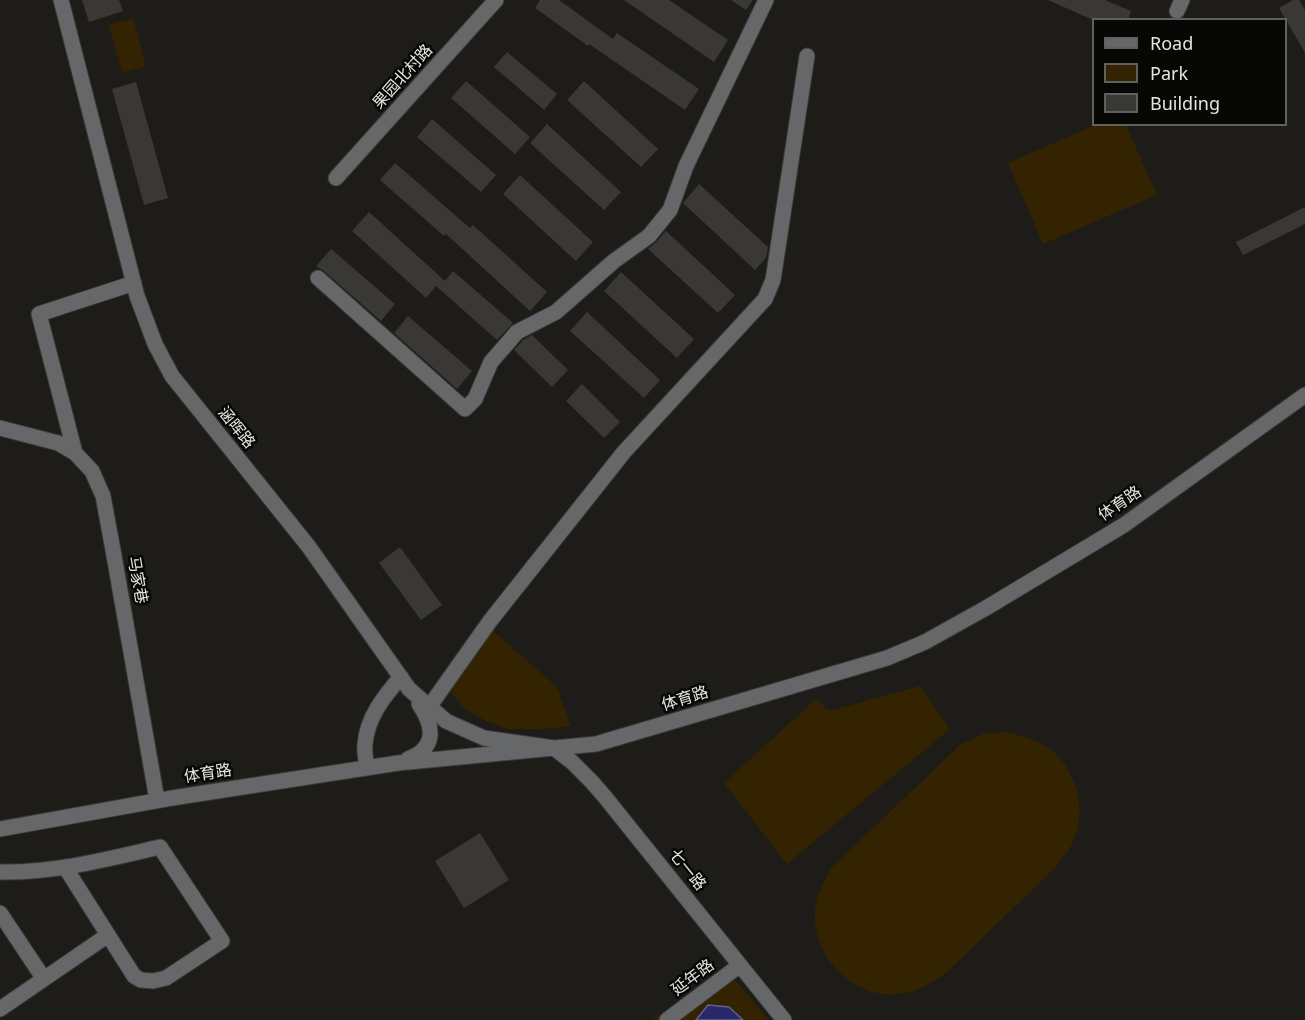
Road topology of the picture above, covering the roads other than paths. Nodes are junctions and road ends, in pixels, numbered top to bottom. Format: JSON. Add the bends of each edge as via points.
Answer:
{"nodes":[{"id":1,"x":61,"y":0,"type":"edge"},
{"id":2,"x":496,"y":0,"type":"edge"},
{"id":3,"x":765,"y":0,"type":"edge"},
{"id":4,"x":807,"y":56,"type":"dead end"},
{"id":5,"x":336,"y":178,"type":"dead end"},
{"id":6,"x":318,"y":278,"type":"dead end"},
{"id":7,"x":134,"y":283,"type":"junction"},
{"id":8,"x":1305,"y":395,"type":"edge"},
{"id":9,"x":0,"y":428,"type":"edge"},
{"id":10,"x":75,"y":453,"type":"junction"},
{"id":11,"x":405,"y":683,"type":"junction"},
{"id":12,"x":429,"y":707,"type":"junction"},
{"id":13,"x":554,"y":748,"type":"junction"},
{"id":14,"x":398,"y":763,"type":"junction"},
{"id":15,"x":367,"y":768,"type":"junction"},
{"id":16,"x":157,"y":801,"type":"junction"},
{"id":17,"x":0,"y":829,"type":"edge"},
{"id":18,"x":65,"y":867,"type":"junction"},
{"id":19,"x":0,"y":872,"type":"edge"},
{"id":20,"x":0,"y":913,"type":"edge"},
{"id":21,"x":108,"y":935,"type":"junction"},
{"id":22,"x":740,"y":965,"type":"junction"},
{"id":23,"x":44,"y":979,"type":"junction"},
{"id":24,"x":0,"y":1009,"type":"edge"},
{"id":25,"x":667,"y":1020,"type":"edge"},
{"id":26,"x":784,"y":1020,"type":"edge"}],
"edges":[{"from":1,"to":7,"type":"street","name":"涵晖路"},
{"from":2,"to":5,"type":"street","name":"果园北村路"},
{"from":3,"to":6,"type":"street","via":[[686,166],[670,210],[649,236],[556,312],[517,332],[491,362],[475,399],[465,409]]},
{"from":4,"to":12,"type":"street","via":[[773,280],[765,299],[624,452],[490,621]]},
{"from":7,"to":10,"type":"street","via":[[39,314]]},
{"from":7,"to":11,"type":"street","name":"涵晖路","via":[[155,344],[172,376],[309,547]]},
{"from":8,"to":13,"type":"street","name":"体育路","via":[[1124,525],[925,642],[887,658],[596,744]]},
{"from":9,"to":10,"type":"street","name":"马家巷","via":[[58,443]]},
{"from":10,"to":16,"type":"street","name":"马家巷","via":[[92,471],[103,496]]},
{"from":11,"to":12,"type":"street","name":"涵晖路"},
{"from":11,"to":14,"type":"street","via":[[427,715],[431,735],[417,756]]},
{"from":11,"to":15,"type":"street","via":[[389,690],[370,720],[365,744]]},
{"from":12,"to":13,"type":"street","name":"涵晖路","via":[[446,721],[484,738]]},
{"from":13,"to":14,"type":"street","name":"体育路"},
{"from":13,"to":22,"type":"street","name":"七一路","via":[[592,782]]},
{"from":14,"to":15,"type":"street","name":"体育路"},
{"from":15,"to":16,"type":"street","name":"体育路"},
{"from":16,"to":17,"type":"street","name":"体育路"},
{"from":18,"to":19,"type":"street"},
{"from":18,"to":21,"type":"street"},
{"from":18,"to":21,"type":"street","via":[[160,847],[222,941],[166,978],[153,981],[134,976]]},
{"from":20,"to":23,"type":"street"},
{"from":21,"to":23,"type":"street"},
{"from":22,"to":25,"type":"street","name":"延年路"},
{"from":22,"to":26,"type":"street","name":"七一路"},
{"from":23,"to":24,"type":"street"}]}
